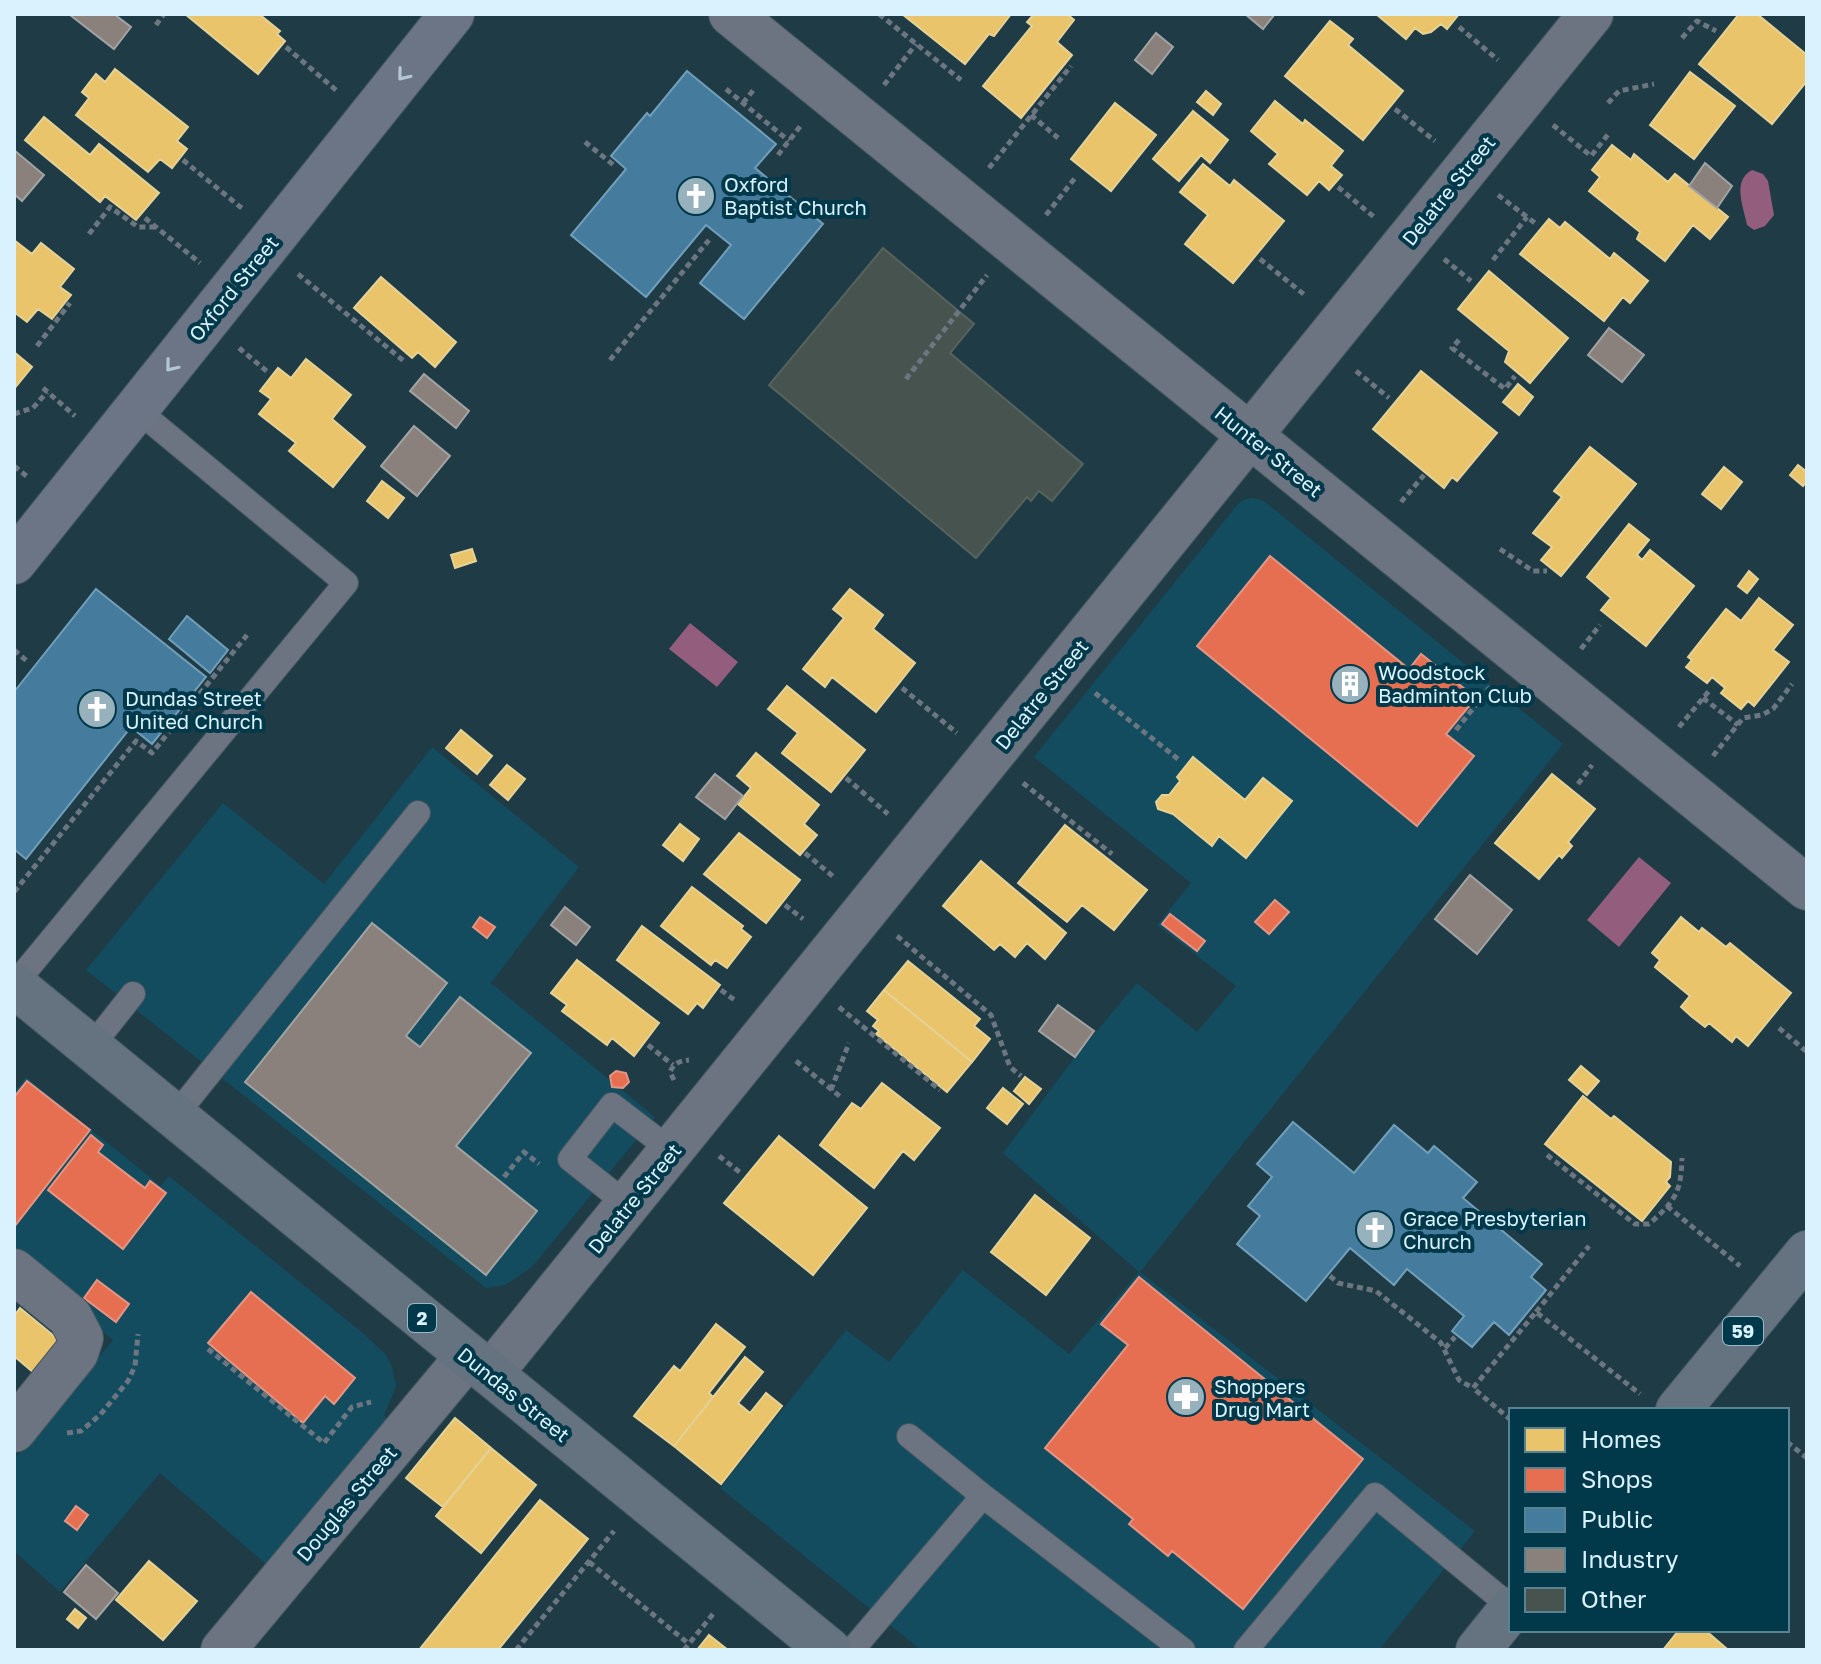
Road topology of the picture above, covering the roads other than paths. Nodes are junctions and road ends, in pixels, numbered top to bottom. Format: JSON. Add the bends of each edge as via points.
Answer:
{"nodes":[{"id":1,"x":452,"y":14,"type":"edge"},
{"id":2,"x":731,"y":14,"type":"edge"},
{"id":3,"x":1591,"y":14,"type":"edge"},
{"id":4,"x":136,"y":409,"type":"junction"},
{"id":5,"x":1249,"y":435,"type":"junction"},
{"id":6,"x":14,"y":562,"type":"edge"},
{"id":7,"x":418,"y":813,"type":"dead end"},
{"id":8,"x":1807,"y":888,"type":"edge"},
{"id":9,"x":14,"y":985,"type":"edge"},
{"id":10,"x":133,"y":994,"type":"dead end"},
{"id":11,"x":91,"y":1047,"type":"junction"},
{"id":12,"x":175,"y":1116,"type":"junction"},
{"id":13,"x":692,"y":1151,"type":"junction"},
{"id":14,"x":628,"y":1205,"type":"junction"},
{"id":15,"x":1807,"y":1253,"type":"edge"},
{"id":16,"x":14,"y":1271,"type":"edge"},
{"id":17,"x":479,"y":1364,"type":"junction"},
{"id":18,"x":1663,"y":1405,"type":"edge"},
{"id":19,"x":14,"y":1430,"type":"edge"},
{"id":20,"x":909,"y":1436,"type":"dead end"},
{"id":21,"x":983,"y":1496,"type":"junction"},
{"id":22,"x":1509,"y":1606,"type":"edge"},
{"id":23,"x":1509,"y":1611,"type":"edge"},
{"id":24,"x":223,"y":1650,"type":"edge"},
{"id":25,"x":829,"y":1650,"type":"edge"},
{"id":26,"x":852,"y":1650,"type":"edge"},
{"id":27,"x":1183,"y":1650,"type":"edge"},
{"id":28,"x":1246,"y":1650,"type":"edge"},
{"id":29,"x":1478,"y":1650,"type":"edge"}],
"edges":[{"from":1,"to":4,"type":"main road","name":"Oxford Street","one_way":true},
{"from":2,"to":5,"type":"street","name":"Hunter Street"},
{"from":3,"to":5,"type":"street","name":"Delatre Street"},
{"from":4,"to":6,"type":"main road","name":"Oxford Street"},
{"from":4,"to":9,"type":"lane","via":[[346,583]]},
{"from":5,"to":8,"type":"street","name":"Hunter Street"},
{"from":5,"to":13,"type":"street","name":"Delatre Street"},
{"from":7,"to":12,"type":"lane"},
{"from":9,"to":11,"type":"main road","name":"Dundas Street","number":"2"},
{"from":10,"to":11,"type":"lane"},
{"from":11,"to":12,"type":"main road","name":"Dundas Street","number":"2"},
{"from":12,"to":17,"type":"main road","name":"Dundas Street","number":"2"},
{"from":13,"to":14,"type":"street","name":"Delatre Street"},
{"from":13,"to":14,"type":"lane","via":[[612,1105],[570,1159]]},
{"from":14,"to":17,"type":"street","name":"Delatre Street"},
{"from":15,"to":18,"type":"main road","number":"59"},
{"from":16,"to":19,"type":"street","via":[[70,1317],[81,1338],[76,1353]]},
{"from":17,"to":24,"type":"street","name":"Douglas Street"},
{"from":17,"to":25,"type":"main road","name":"Dundas Street","number":"2"},
{"from":20,"to":21,"type":"lane"},
{"from":21,"to":26,"type":"lane"},
{"from":21,"to":27,"type":"lane"},
{"from":22,"to":28,"type":"lane","via":[[1375,1495]]},
{"from":23,"to":29,"type":"main road"}]}
